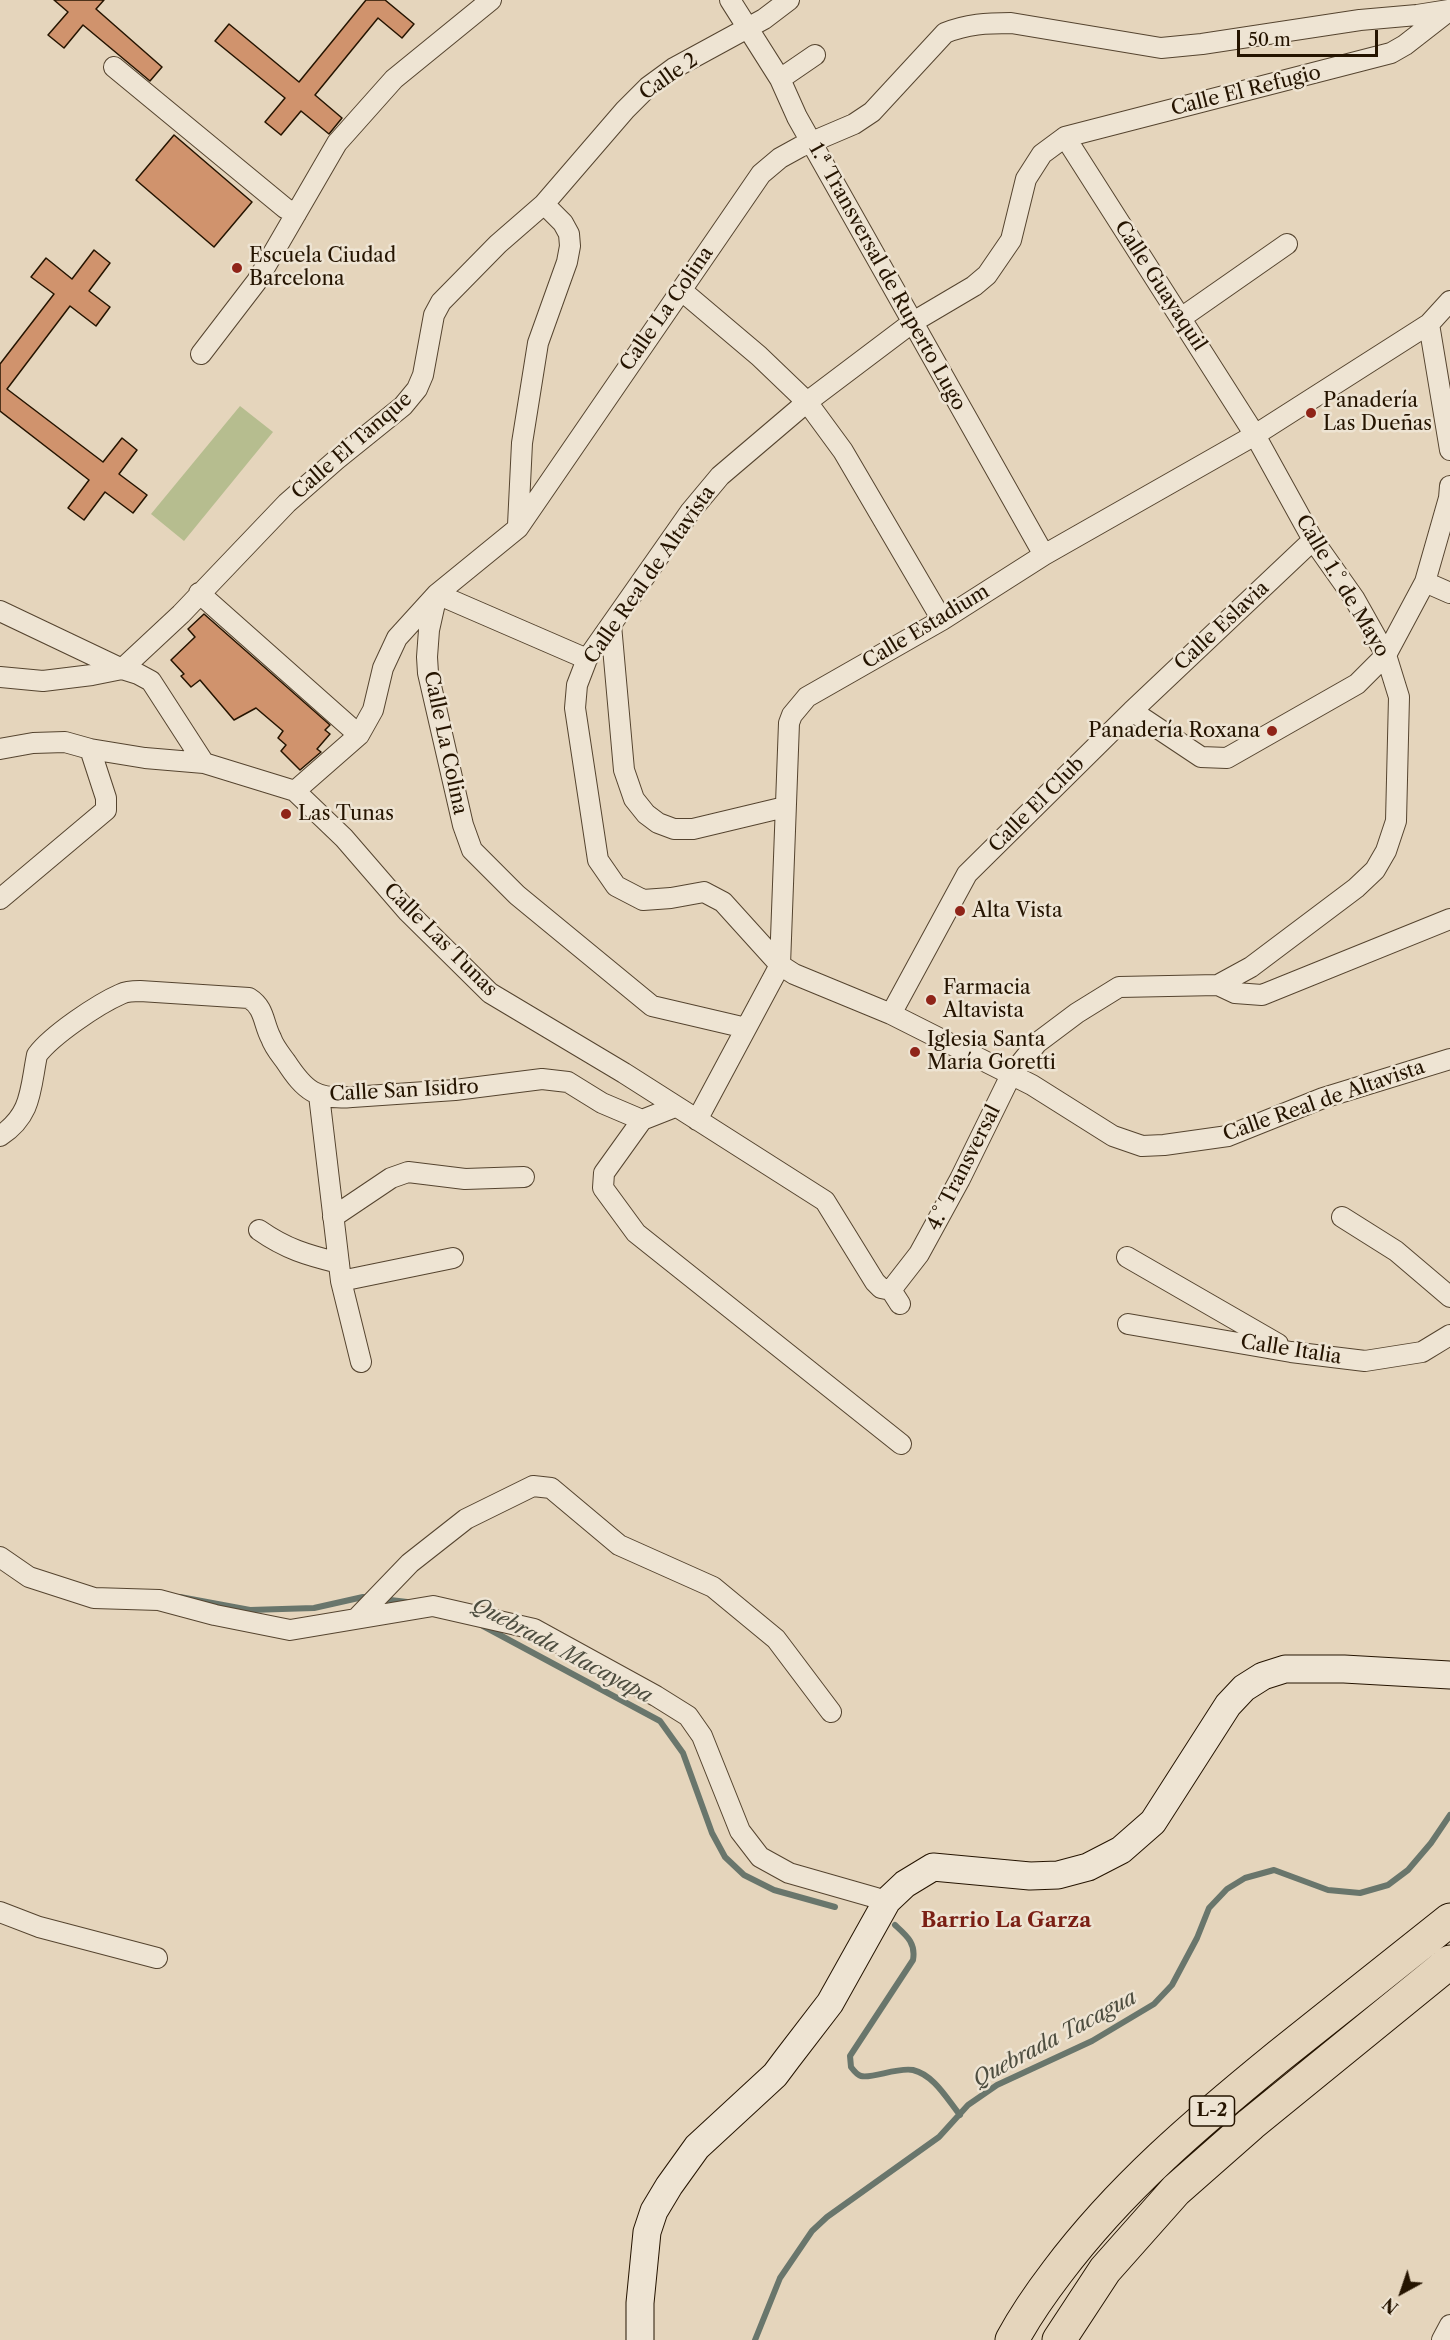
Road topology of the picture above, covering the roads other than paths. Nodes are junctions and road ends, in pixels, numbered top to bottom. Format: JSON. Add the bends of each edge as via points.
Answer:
{"nodes":[{"id":1,"x":491,"y":0,"type":"edge"},
{"id":2,"x":730,"y":0,"type":"edge"},
{"id":3,"x":789,"y":0,"type":"edge"},
{"id":4,"x":1443,"y":0,"type":"edge"},
{"id":5,"x":1450,"y":9,"type":"edge"},
{"id":6,"x":748,"y":28,"type":"junction"},
{"id":7,"x":814,"y":55,"type":"dead end"},
{"id":8,"x":114,"y":67,"type":"dead end"},
{"id":9,"x":780,"y":79,"type":"junction"},
{"id":10,"x":1065,"y":137,"type":"junction"},
{"id":11,"x":806,"y":145,"type":"junction"},
{"id":12,"x":544,"y":204,"type":"junction"},
{"id":13,"x":296,"y":214,"type":"junction"},
{"id":14,"x":1287,"y":244,"type":"dead end"},
{"id":15,"x":681,"y":290,"type":"junction"},
{"id":16,"x":1450,"y":301,"type":"edge"},
{"id":17,"x":1181,"y":318,"type":"junction"},
{"id":18,"x":913,"y":322,"type":"junction"},
{"id":19,"x":1429,"y":324,"type":"junction"},
{"id":20,"x":201,"y":354,"type":"dead end"},
{"id":21,"x":807,"y":402,"type":"junction"},
{"id":22,"x":1255,"y":435,"type":"junction"},
{"id":23,"x":1450,"y":450,"type":"edge"},
{"id":24,"x":1450,"y":486,"type":"edge"},
{"id":25,"x":518,"y":528,"type":"junction"},
{"id":26,"x":1313,"y":540,"type":"junction"},
{"id":27,"x":1044,"y":555,"type":"junction"},
{"id":28,"x":1425,"y":582,"type":"junction"},
{"id":29,"x":199,"y":593,"type":"junction"},
{"id":30,"x":437,"y":594,"type":"junction"},
{"id":31,"x":1450,"y":594,"type":"edge"},
{"id":32,"x":0,"y":611,"type":"edge"},
{"id":33,"x":942,"y":620,"type":"junction"},
{"id":34,"x":611,"y":625,"type":"junction"},
{"id":35,"x":1386,"y":655,"type":"junction"},
{"id":36,"x":587,"y":659,"type":"junction"},
{"id":37,"x":122,"y":669,"type":"junction"},
{"id":38,"x":0,"y":677,"type":"edge"},
{"id":39,"x":1132,"y":711,"type":"junction"},
{"id":40,"x":359,"y":735,"type":"junction"},
{"id":41,"x":0,"y":749,"type":"edge"},
{"id":42,"x":90,"y":749,"type":"junction"},
{"id":43,"x":204,"y":763,"type":"junction"},
{"id":44,"x":295,"y":791,"type":"junction"},
{"id":45,"x":785,"y":807,"type":"junction"},
{"id":46,"x":0,"y":899,"type":"edge"},
{"id":47,"x":1450,"y":920,"type":"edge"},
{"id":48,"x":780,"y":965,"type":"junction"},
{"id":49,"x":1218,"y":985,"type":"junction"},
{"id":50,"x":891,"y":1014,"type":"junction"},
{"id":51,"x":746,"y":1028,"type":"junction"},
{"id":52,"x":1450,"y":1059,"type":"edge"},
{"id":53,"x":1011,"y":1075,"type":"junction"},
{"id":54,"x":319,"y":1095,"type":"junction"},
{"id":55,"x":675,"y":1107,"type":"junction"},
{"id":56,"x":642,"y":1120,"type":"junction"},
{"id":57,"x":697,"y":1120,"type":"junction"},
{"id":58,"x":0,"y":1136,"type":"edge"},
{"id":59,"x":524,"y":1177,"type":"dead end"},
{"id":60,"x":333,"y":1217,"type":"junction"},
{"id":61,"x":1342,"y":1217,"type":"dead end"},
{"id":62,"x":259,"y":1230,"type":"dead end"},
{"id":63,"x":1127,"y":1257,"type":"dead end"},
{"id":64,"x":453,"y":1258,"type":"dead end"},
{"id":65,"x":340,"y":1272,"type":"junction"},
{"id":66,"x":895,"y":1297,"type":"joint"},
{"id":67,"x":1450,"y":1297,"type":"edge"},
{"id":68,"x":1128,"y":1324,"type":"dead end"},
{"id":69,"x":1450,"y":1335,"type":"edge"},
{"id":70,"x":1292,"y":1352,"type":"junction"},
{"id":71,"x":361,"y":1362,"type":"dead end"},
{"id":72,"x":901,"y":1444,"type":"dead end"},
{"id":73,"x":0,"y":1557,"type":"edge"},
{"id":74,"x":357,"y":1618,"type":"junction"},
{"id":75,"x":1450,"y":1675,"type":"edge"},
{"id":76,"x":831,"y":1712,"type":"dead end"},
{"id":77,"x":887,"y":1902,"type":"junction"},
{"id":78,"x":0,"y":1912,"type":"edge"},
{"id":79,"x":1450,"y":1920,"type":"edge"},
{"id":80,"x":157,"y":1958,"type":"dead end"},
{"id":81,"x":1450,"y":1962,"type":"edge"},
{"id":82,"x":1450,"y":2325,"type":"edge"},
{"id":83,"x":640,"y":2340,"type":"edge"},
{"id":84,"x":1012,"y":2340,"type":"edge"},
{"id":85,"x":1059,"y":2340,"type":"edge"},
{"id":86,"x":1442,"y":2340,"type":"edge"}],
"edges":[{"from":1,"to":13,"type":"street","via":[[394,79],[337,143]]},
{"from":2,"to":6,"type":"street","name":"1.ª Transversal de Ruperto Lugo"},
{"from":3,"to":6,"type":"street","name":"Calle 2"},
{"from":4,"to":5,"type":"street"},
{"from":5,"to":10,"type":"street","name":"Calle El Refugio","via":[[1405,45],[1374,58]]},
{"from":5,"to":11,"type":"street","name":"Calle La Colina","via":[[1161,48],[1011,23],[961,27],[945,33],[872,112]]},
{"from":6,"to":9,"type":"street","name":"1.ª Transversal de Ruperto Lugo"},
{"from":6,"to":12,"type":"street","name":"Calle 2","via":[[674,68],[648,87]]},
{"from":7,"to":9,"type":"street"},
{"from":8,"to":13,"type":"street"},
{"from":9,"to":11,"type":"street","name":"1.ª Transversal de Ruperto Lugo"},
{"from":10,"to":17,"type":"street","name":"Calle Guayaquil"},
{"from":10,"to":18,"type":"street","name":"Calle Real de Altavista","via":[[1042,154],[1026,179],[1011,240],[987,275]]},
{"from":11,"to":15,"type":"street","name":"Calle La Colina","via":[[780,158],[761,174]]},
{"from":11,"to":18,"type":"street","name":"1.ª Transversal de Ruperto Lugo"},
{"from":12,"to":25,"type":"street","via":[[563,223],[570,246],[538,343],[522,443]]},
{"from":12,"to":29,"type":"street","name":"Calle El Tanque","via":[[441,302],[434,315],[423,375],[403,406],[287,503]]},
{"from":13,"to":20,"type":"street","via":[[257,281]]},
{"from":14,"to":17,"type":"street"},
{"from":15,"to":21,"type":"street"},
{"from":15,"to":25,"type":"street","name":"Calle La Colina"},
{"from":16,"to":19,"type":"street","name":"Calle Estadium"},
{"from":17,"to":22,"type":"street","name":"Calle Guayaquil"},
{"from":18,"to":21,"type":"street","name":"Calle Real de Altavista"},
{"from":18,"to":27,"type":"street","name":"1.ª Transversal de Ruperto Lugo"},
{"from":19,"to":22,"type":"street","name":"Calle Estadium"},
{"from":19,"to":23,"type":"street"},
{"from":21,"to":33,"type":"street","via":[[843,451]]},
{"from":21,"to":34,"type":"street","name":"Calle Real de Altavista","via":[[720,476]]},
{"from":22,"to":26,"type":"street","name":"Calle 1.° de Mayo"},
{"from":22,"to":27,"type":"street","name":"Calle Estadium"},
{"from":24,"to":28,"type":"street"},
{"from":25,"to":30,"type":"street","name":"Calle La Colina"},
{"from":26,"to":35,"type":"street","name":"Calle 1.° de Mayo","via":[[1354,598]]},
{"from":26,"to":39,"type":"street","name":"Calle Eslavia"},
{"from":27,"to":33,"type":"street","name":"Calle Estadium"},
{"from":28,"to":31,"type":"street"},
{"from":28,"to":35,"type":"street"},
{"from":29,"to":37,"type":"street","name":"Calle El Tanque"},
{"from":29,"to":40,"type":"street"},
{"from":30,"to":36,"type":"street"},
{"from":30,"to":40,"type":"street","via":[[397,638],[383,668],[373,710]]},
{"from":30,"to":51,"type":"street","name":"Calle La Colina","via":[[429,630],[428,673],[472,850],[517,895],[652,1006]]},
{"from":32,"to":37,"type":"street"},
{"from":33,"to":45,"type":"street","name":"Calle Estadium","via":[[807,697],[797,708],[789,723]]},
{"from":34,"to":36,"type":"street","name":"Calle Real de Altavista"},
{"from":34,"to":45,"type":"street","via":[[624,770],[634,799],[646,814],[658,823],[693,829]]},
{"from":35,"to":39,"type":"street","via":[[1357,684],[1227,759],[1201,757]]},
{"from":35,"to":49,"type":"street","name":"Calle 1.° de Mayo","via":[[1399,697],[1396,822],[1386,851],[1375,870],[1356,888],[1251,967]]},
{"from":36,"to":48,"type":"street","name":"Calle Real de Altavista","via":[[577,685],[575,708],[598,860],[616,886],[643,900],[704,892],[723,902]]},
{"from":37,"to":38,"type":"street","via":[[43,681]]},
{"from":37,"to":43,"type":"street","via":[[150,681]]},
{"from":39,"to":50,"type":"street","name":"Calle El Club","via":[[967,874]]},
{"from":40,"to":44,"type":"street"},
{"from":41,"to":42,"type":"street","name":"Calle Las Tunas","via":[[49,742]]},
{"from":42,"to":43,"type":"street","name":"Calle Las Tunas"},
{"from":42,"to":46,"type":"street","via":[[106,798],[106,810]]},
{"from":43,"to":44,"type":"street","name":"Calle Las Tunas"},
{"from":44,"to":55,"type":"street","name":"Calle Las Tunas","via":[[490,993]]},
{"from":45,"to":48,"type":"street","name":"Calle Estadium"},
{"from":47,"to":49,"type":"street","name":"4.° Transversal","via":[[1262,995],[1235,993]]},
{"from":48,"to":50,"type":"street","name":"Calle Real de Altavista"},
{"from":48,"to":51,"type":"street","name":"Calle Estadium"},
{"from":49,"to":53,"type":"street","name":"4.° Transversal","via":[[1119,987],[1037,1043]]},
{"from":50,"to":53,"type":"street","name":"Calle Real de Altavista"},
{"from":51,"to":57,"type":"street","name":"Calle Estadium"},
{"from":52,"to":53,"type":"street","name":"Calle Real de Altavista","via":[[1323,1098],[1228,1136],[1142,1146],[1113,1136]]},
{"from":53,"to":66,"type":"street","name":"4.° Transversal"},
{"from":54,"to":56,"type":"street","name":"Calle San Isidro","via":[[352,1097],[542,1079],[568,1082],[602,1103]]},
{"from":54,"to":58,"type":"street","name":"Calle San Isidro","via":[[302,1085],[271,1039],[262,1011],[249,998],[130,991],[105,1003],[41,1049],[23,1114],[15,1126]]},
{"from":54,"to":60,"type":"street"},
{"from":55,"to":56,"type":"street"},
{"from":55,"to":57,"type":"street","name":"Calle Las Tunas"},
{"from":56,"to":72,"type":"street","via":[[603,1173],[603,1188],[636,1233]]},
{"from":57,"to":66,"type":"street","name":"Calle Las Tunas","via":[[825,1201],[874,1282]]},
{"from":59,"to":60,"type":"street","via":[[465,1179],[408,1172],[392,1178]]},
{"from":60,"to":65,"type":"street"},
{"from":61,"to":67,"type":"street","via":[[1396,1251]]},
{"from":62,"to":65,"type":"street","via":[[281,1245]]},
{"from":63,"to":70,"type":"street"},
{"from":64,"to":65,"type":"street"},
{"from":65,"to":71,"type":"street"},
{"from":68,"to":70,"type":"street","name":"Calle Italia"},
{"from":69,"to":70,"type":"street","name":"Calle Italia","via":[[1422,1352],[1365,1361]]},
{"from":73,"to":74,"type":"street","via":[[29,1577],[94,1598],[159,1599],[290,1630]]},
{"from":74,"to":76,"type":"street","via":[[410,1563],[466,1519],[533,1486],[551,1488],[619,1545],[713,1587],[776,1640]]},
{"from":74,"to":77,"type":"street","via":[[433,1606],[534,1629],[688,1716],[702,1736],[740,1831],[760,1857],[789,1873]]},
{"from":75,"to":77,"type":"main road","via":[[1308,1669],[1263,1676],[1228,1705],[1153,1822],[1121,1850],[1088,1867],[1058,1875],[933,1867]]},
{"from":77,"to":83,"type":"main road","via":[[830,2003],[775,2075],[681,2167],[654,2211],[644,2253]]},
{"from":78,"to":80,"type":"street","via":[[39,1927]]},
{"from":79,"to":84,"type":"highway","number":"L-2","via":[[1227,2098],[1154,2163],[1076,2247]]},
{"from":81,"to":85,"type":"highway","number":"L-2","via":[[1176,2190],[1105,2270]]},
{"from":82,"to":86,"type":"street"}]}
